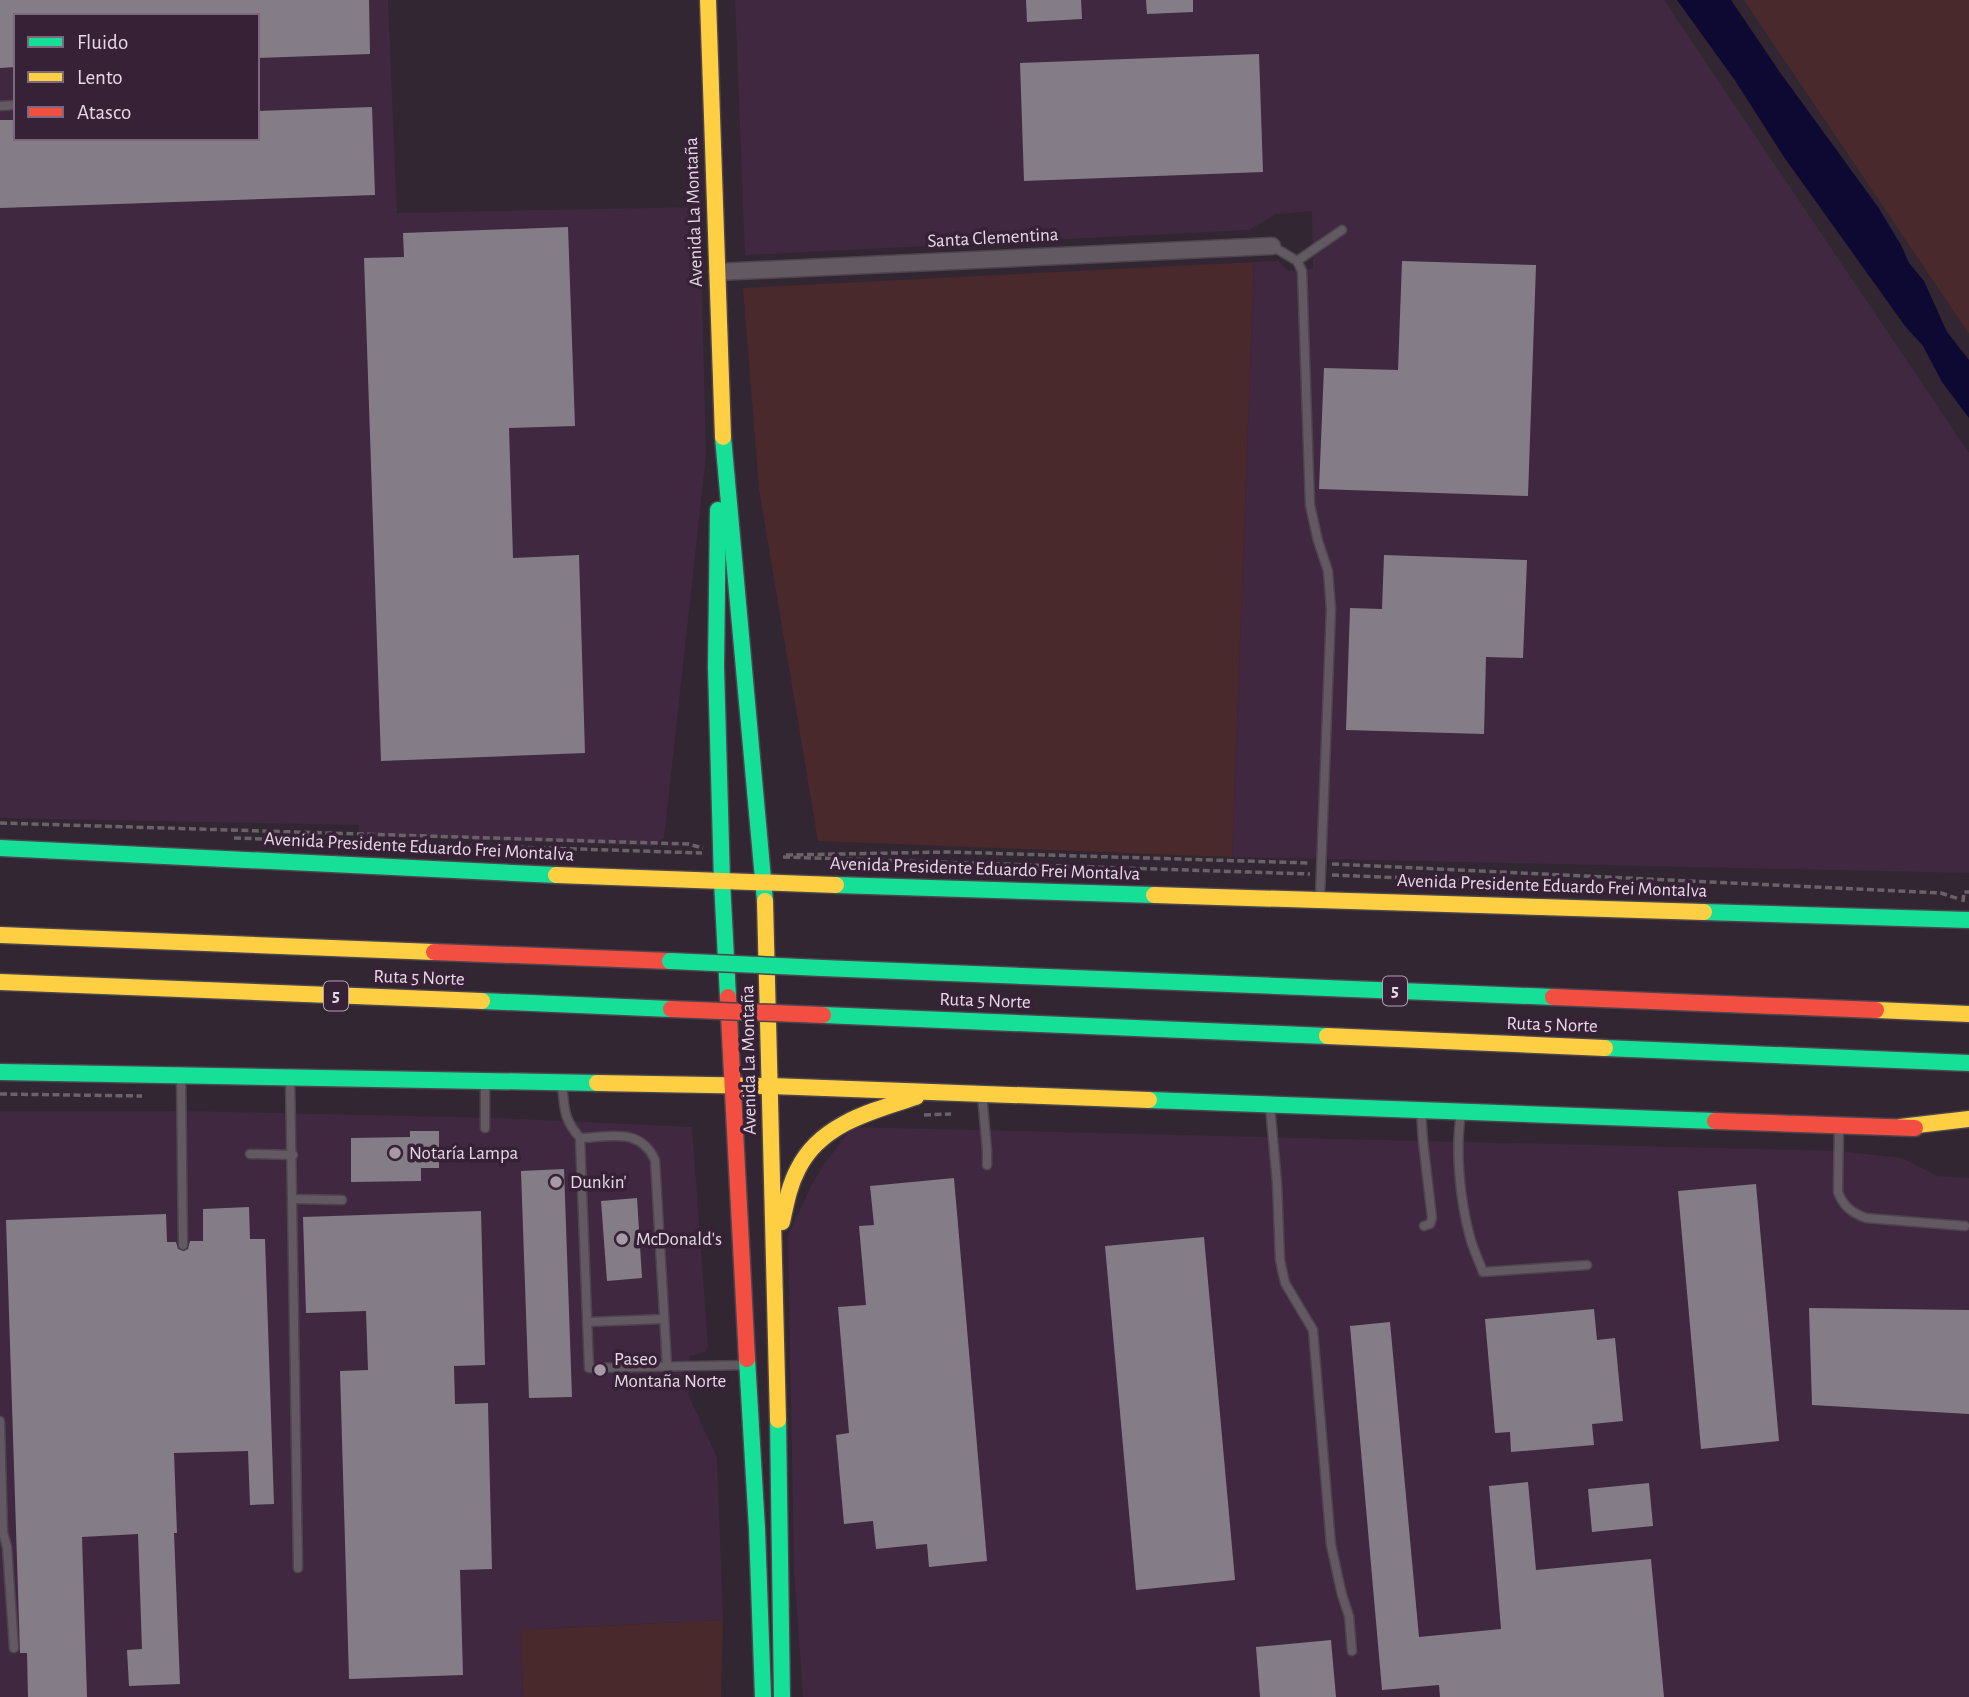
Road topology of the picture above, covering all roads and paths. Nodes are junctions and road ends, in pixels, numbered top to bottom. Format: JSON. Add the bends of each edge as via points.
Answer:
{"nodes":[{"id":1,"x":708,"y":0,"type":"edge"},
{"id":2,"x":1342,"y":230,"type":"dead end"},
{"id":3,"x":1272,"y":246,"type":"joint"},
{"id":4,"x":1297,"y":261,"type":"junction"},
{"id":5,"x":717,"y":272,"type":"junction"},
{"id":6,"x":722,"y":423,"type":"junction"},
{"id":7,"x":0,"y":822,"type":"edge"},
{"id":8,"x":234,"y":838,"type":"dead end"},
{"id":9,"x":0,"y":848,"type":"edge"},
{"id":10,"x":721,"y":853,"type":"junction"},
{"id":11,"x":763,"y":856,"type":"junction"},
{"id":12,"x":1322,"y":863,"type":"junction"},
{"id":13,"x":1321,"y":874,"type":"junction"},
{"id":14,"x":722,"y":881,"type":"junction"},
{"id":15,"x":765,"y":882,"type":"junction"},
{"id":16,"x":1707,"y":890,"type":"dead end"},
{"id":17,"x":1969,"y":900,"type":"edge"},
{"id":18,"x":1320,"y":901,"type":"junction"},
{"id":19,"x":1952,"y":903,"type":"dead end"},
{"id":20,"x":1969,"y":906,"type":"edge"},
{"id":21,"x":1969,"y":920,"type":"edge"},
{"id":22,"x":0,"y":935,"type":"edge"},
{"id":23,"x":0,"y":982,"type":"edge"},
{"id":24,"x":1969,"y":1014,"type":"edge"},
{"id":25,"x":1969,"y":1063,"type":"edge"},
{"id":26,"x":0,"y":1072,"type":"edge"},
{"id":27,"x":181,"y":1075,"type":"junction"},
{"id":28,"x":290,"y":1077,"type":"junction"},
{"id":29,"x":485,"y":1080,"type":"junction"},
{"id":30,"x":562,"y":1082,"type":"junction"},
{"id":31,"x":733,"y":1085,"type":"junction"},
{"id":32,"x":771,"y":1086,"type":"junction"},
{"id":33,"x":935,"y":1092,"type":"junction"},
{"id":34,"x":982,"y":1093,"type":"junction"},
{"id":35,"x":1270,"y":1104,"type":"junction"},
{"id":36,"x":1421,"y":1110,"type":"junction"},
{"id":37,"x":1461,"y":1111,"type":"junction"},
{"id":38,"x":1969,"y":1119,"type":"edge"},
{"id":39,"x":1839,"y":1125,"type":"junction"},
{"id":40,"x":1900,"y":1127,"type":"junction"},
{"id":41,"x":485,"y":1129,"type":"dead end"},
{"id":42,"x":1969,"y":1130,"type":"edge"},
{"id":43,"x":580,"y":1138,"type":"junction"},
{"id":44,"x":250,"y":1154,"type":"dead end"},
{"id":45,"x":293,"y":1155,"type":"junction"},
{"id":46,"x":987,"y":1165,"type":"dead end"},
{"id":47,"x":293,"y":1199,"type":"junction"},
{"id":48,"x":342,"y":1200,"type":"dead end"},
{"id":49,"x":1424,"y":1226,"type":"dead end"},
{"id":50,"x":1965,"y":1226,"type":"dead end"},
{"id":51,"x":183,"y":1245,"type":"dead end"},
{"id":52,"x":1587,"y":1265,"type":"dead end"},
{"id":53,"x":774,"y":1272,"type":"junction"},
{"id":54,"x":664,"y":1319,"type":"junction"},
{"id":55,"x":587,"y":1322,"type":"junction"},
{"id":56,"x":747,"y":1365,"type":"junction"},
{"id":57,"x":667,"y":1366,"type":"junction"},
{"id":58,"x":0,"y":1421,"type":"edge"},
{"id":59,"x":298,"y":1568,"type":"dead end"},
{"id":60,"x":14,"y":1648,"type":"dead end"},
{"id":61,"x":1352,"y":1651,"type":"dead end"},
{"id":62,"x":763,"y":1697,"type":"edge"},
{"id":63,"x":782,"y":1697,"type":"edge"}],
"edges":[{"from":1,"to":5,"type":"main road","name":"Avenida La Montaña"},
{"from":2,"to":4,"type":"lane"},
{"from":3,"to":4,"type":"lane"},
{"from":3,"to":5,"type":"street","name":"Santa Clementina"},
{"from":4,"to":12,"type":"lane","via":[[1303,282],[1310,505],[1328,571],[1331,609]]},
{"from":5,"to":6,"type":"main road","name":"Avenida La Montaña"},
{"from":6,"to":10,"type":"main road","name":"Avenida La Montaña","via":[[716,599]]},
{"from":6,"to":11,"type":"main road","name":"Avenida La Montaña"},
{"from":7,"to":10,"type":"path","via":[[688,844]]},
{"from":8,"to":10,"type":"path"},
{"from":9,"to":14,"type":"main road","name":"Avenida Presidente Eduardo Frei Montalva"},
{"from":10,"to":14,"type":"main road","name":"Avenida La Montaña"},
{"from":11,"to":12,"type":"path","via":[[949,852]]},
{"from":11,"to":13,"type":"path"},
{"from":11,"to":15,"type":"main road","name":"Avenida La Montaña"},
{"from":12,"to":13,"type":"lane"},
{"from":12,"to":17,"type":"path","via":[[1941,893]]},
{"from":13,"to":16,"type":"path"},
{"from":13,"to":18,"type":"lane"},
{"from":14,"to":15,"type":"main road","name":"Avenida Presidente Eduardo Frei Montalva"},
{"from":14,"to":31,"type":"main road","name":"Avenida La Montaña"},
{"from":15,"to":18,"type":"main road","name":"Avenida Presidente Eduardo Frei Montalva"},
{"from":15,"to":32,"type":"main road","name":"Avenida La Montaña"},
{"from":18,"to":21,"type":"main road","name":"Avenida Presidente Eduardo Frei Montalva"},
{"from":19,"to":20,"type":"path"},
{"from":22,"to":24,"type":"main road","name":"Ruta 5 Norte","number":"5","bridge":true},
{"from":23,"to":25,"type":"main road","name":"Ruta 5 Norte","number":"5","bridge":true},
{"from":26,"to":27,"type":"main road"},
{"from":27,"to":28,"type":"main road"},
{"from":27,"to":51,"type":"lane"},
{"from":28,"to":29,"type":"main road"},
{"from":28,"to":45,"type":"lane"},
{"from":29,"to":30,"type":"main road"},
{"from":29,"to":41,"type":"lane"},
{"from":30,"to":31,"type":"main road"},
{"from":30,"to":43,"type":"lane","via":[[568,1125]]},
{"from":31,"to":32,"type":"main road"},
{"from":31,"to":56,"type":"main road","name":"Avenida La Montaña"},
{"from":32,"to":33,"type":"main road"},
{"from":32,"to":53,"type":"main road","name":"Avenida La Montaña"},
{"from":33,"to":34,"type":"main road"},
{"from":33,"to":53,"type":"main road","via":[[842,1123],[808,1152],[787,1198]]},
{"from":34,"to":35,"type":"main road"},
{"from":34,"to":46,"type":"lane"},
{"from":35,"to":36,"type":"main road"},
{"from":35,"to":61,"type":"lane","via":[[1280,1260],[1285,1283],[1313,1330],[1331,1545],[1349,1616]]},
{"from":36,"to":37,"type":"main road"},
{"from":36,"to":49,"type":"lane","via":[[1432,1218]]},
{"from":37,"to":39,"type":"main road"},
{"from":37,"to":52,"type":"lane","via":[[1461,1192],[1470,1238],[1483,1272]]},
{"from":38,"to":40,"type":"main road"},
{"from":39,"to":40,"type":"main road"},
{"from":39,"to":50,"type":"lane","via":[[1838,1192],[1851,1211],[1874,1219]]},
{"from":40,"to":42,"type":"main road"},
{"from":43,"to":54,"type":"lane","via":[[631,1136],[651,1151]]},
{"from":43,"to":55,"type":"lane"},
{"from":44,"to":45,"type":"lane"},
{"from":45,"to":47,"type":"lane"},
{"from":47,"to":48,"type":"lane"},
{"from":47,"to":59,"type":"lane"},
{"from":53,"to":63,"type":"main road","name":"Avenida La Montaña"},
{"from":54,"to":55,"type":"lane"},
{"from":54,"to":57,"type":"lane"},
{"from":55,"to":57,"type":"lane","via":[[589,1368]]},
{"from":56,"to":57,"type":"lane"},
{"from":56,"to":62,"type":"main road","name":"Avenida La Montaña"},
{"from":58,"to":60,"type":"lane","via":[[3,1532],[8,1547]]}]}
